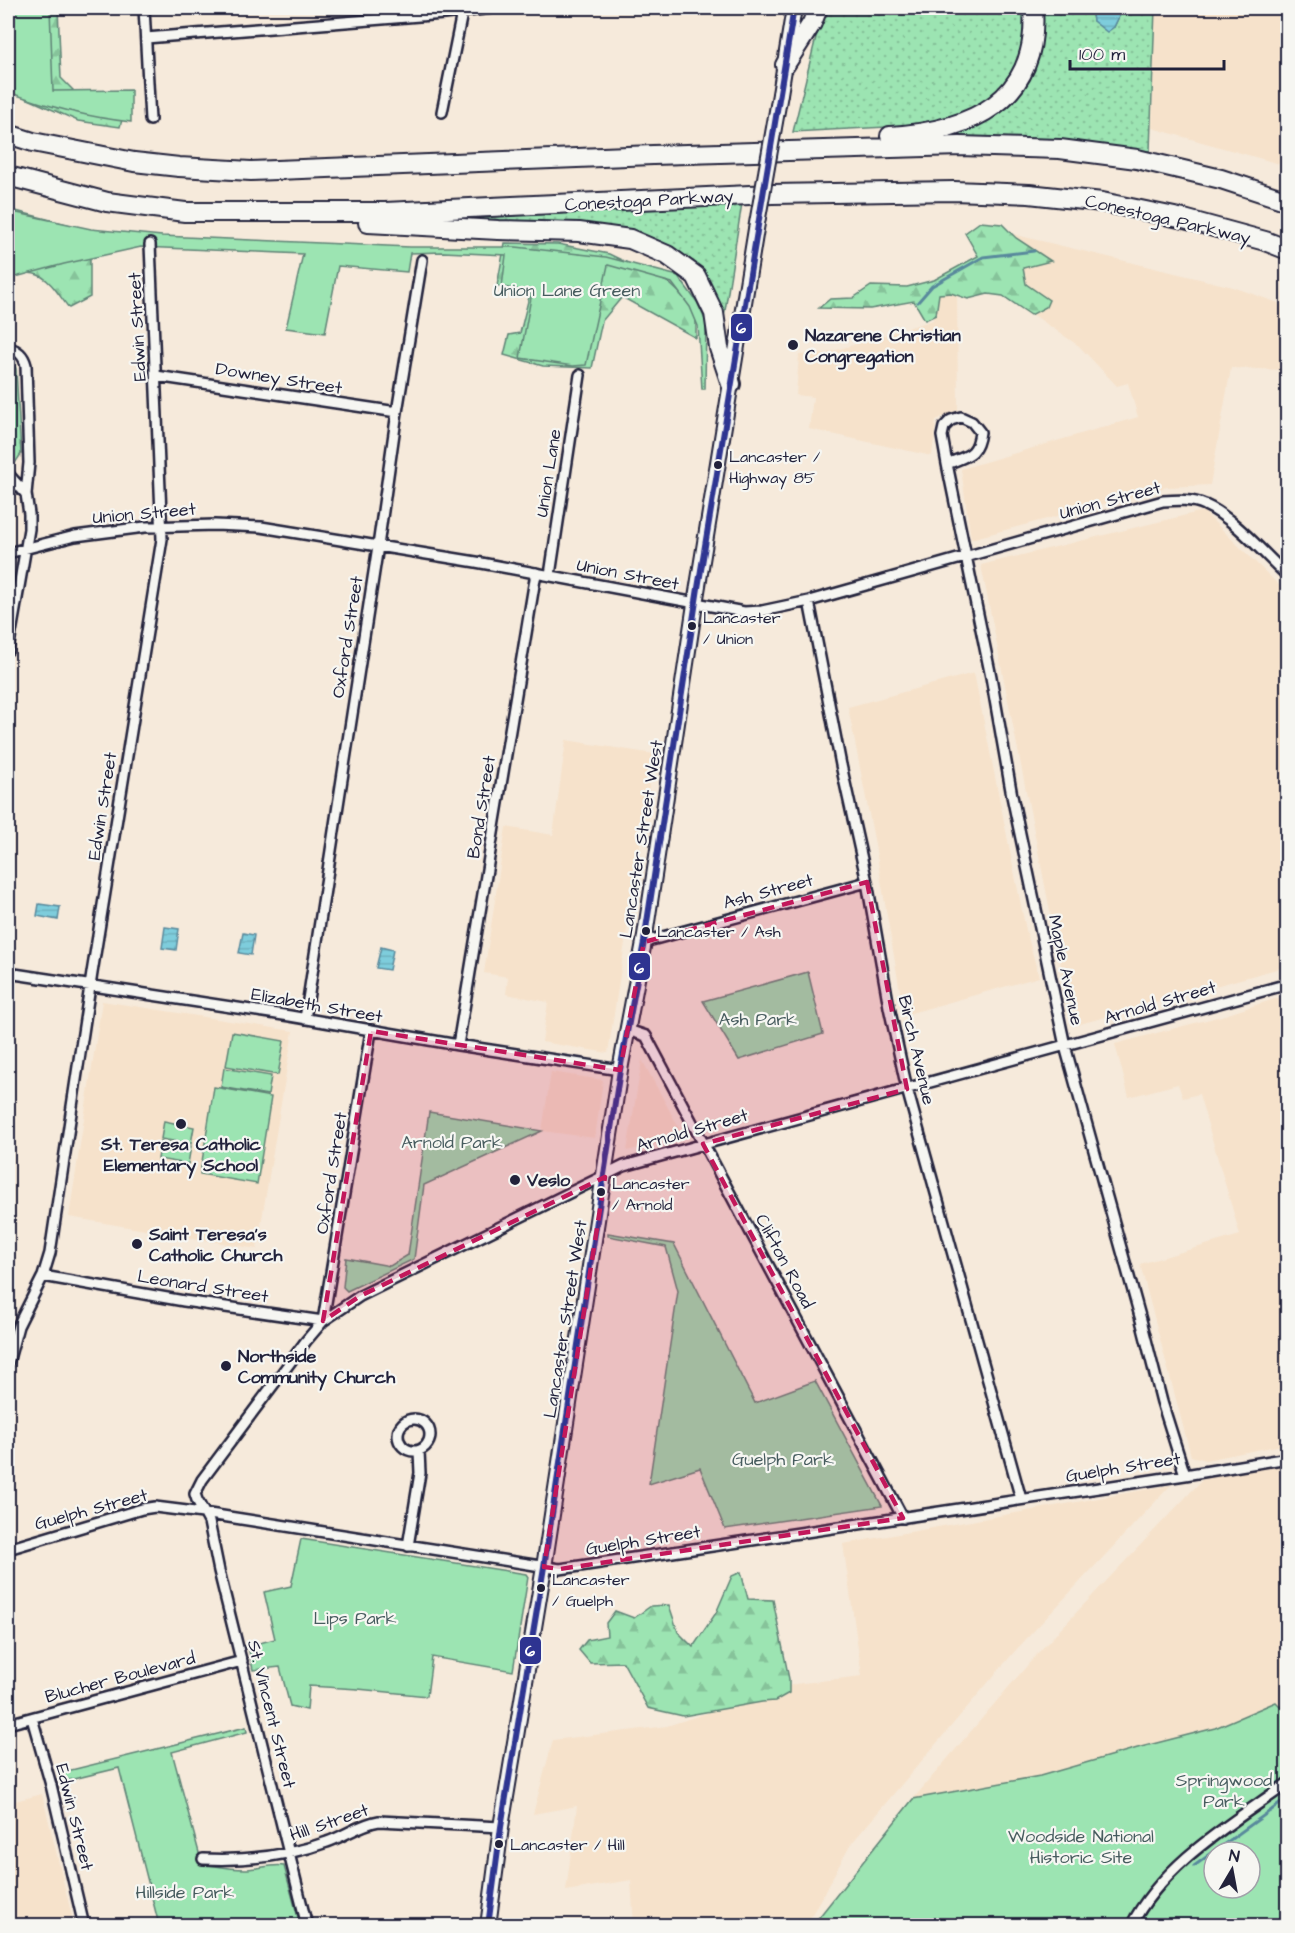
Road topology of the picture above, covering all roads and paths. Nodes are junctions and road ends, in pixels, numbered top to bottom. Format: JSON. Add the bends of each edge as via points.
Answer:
{"nodes":[{"id":1,"x":144,"y":8,"type":"edge"},
{"id":2,"x":492,"y":8,"type":"edge"},
{"id":3,"x":794,"y":8,"type":"edge"},
{"id":4,"x":818,"y":8,"type":"edge"},
{"id":5,"x":1033,"y":8,"type":"edge"},
{"id":6,"x":463,"y":10,"type":"edge"},
{"id":7,"x":146,"y":38,"type":"junction"},
{"id":8,"x":785,"y":65,"type":"junction"},
{"id":9,"x":442,"y":112,"type":"dead end"},
{"id":10,"x":150,"y":120,"type":"dead end"},
{"id":11,"x":8,"y":134,"type":"edge"},
{"id":12,"x":653,"y":155,"type":"junction"},
{"id":13,"x":13,"y":179,"type":"edge"},
{"id":14,"x":1287,"y":201,"type":"edge"},
{"id":15,"x":271,"y":213,"type":"junction"},
{"id":16,"x":150,"y":244,"type":"dead end"},
{"id":17,"x":1287,"y":250,"type":"edge"},
{"id":18,"x":422,"y":260,"type":"dead end"},
{"id":19,"x":8,"y":347,"type":"edge"},
{"id":20,"x":580,"y":375,"type":"dead end"},
{"id":21,"x":156,"y":376,"type":"junction"},
{"id":22,"x":731,"y":384,"type":"junction"},
{"id":23,"x":397,"y":412,"type":"junction"},
{"id":24,"x":947,"y":464,"type":"junction"},
{"id":25,"x":8,"y":474,"type":"edge"},
{"id":26,"x":26,"y":494,"type":"junction"},
{"id":27,"x":162,"y":525,"type":"junction"},
{"id":28,"x":378,"y":546,"type":"junction"},
{"id":29,"x":25,"y":549,"type":"junction"},
{"id":30,"x":8,"y":553,"type":"edge"},
{"id":31,"x":966,"y":557,"type":"junction"},
{"id":32,"x":536,"y":573,"type":"junction"},
{"id":33,"x":1284,"y":573,"type":"edge"},
{"id":34,"x":549,"y":575,"type":"junction"},
{"id":35,"x":809,"y":601,"type":"junction"},
{"id":36,"x":695,"y":604,"type":"junction"},
{"id":37,"x":8,"y":650,"type":"edge"},
{"id":38,"x":867,"y":882,"type":"junction"},
{"id":39,"x":644,"y":942,"type":"junction"},
{"id":40,"x":8,"y":973,"type":"edge"},
{"id":41,"x":1287,"y":984,"type":"edge"},
{"id":42,"x":90,"y":985,"type":"junction"},
{"id":43,"x":305,"y":1019,"type":"junction"},
{"id":44,"x":628,"y":1030,"type":"junction"},
{"id":45,"x":371,"y":1031,"type":"junction"},
{"id":46,"x":458,"y":1045,"type":"junction"},
{"id":47,"x":1065,"y":1046,"type":"junction"},
{"id":48,"x":620,"y":1070,"type":"junction"},
{"id":49,"x":908,"y":1089,"type":"junction"},
{"id":50,"x":704,"y":1144,"type":"junction"},
{"id":51,"x":605,"y":1177,"type":"junction"},
{"id":52,"x":44,"y":1276,"type":"junction"},
{"id":53,"x":323,"y":1321,"type":"junction"},
{"id":54,"x":10,"y":1339,"type":"edge"},
{"id":55,"x":8,"y":1363,"type":"edge"},
{"id":56,"x":419,"y":1451,"type":"dead end"},
{"id":57,"x":1287,"y":1458,"type":"edge"},
{"id":58,"x":1185,"y":1475,"type":"junction"},
{"id":59,"x":1021,"y":1499,"type":"junction"},
{"id":60,"x":203,"y":1513,"type":"junction"},
{"id":61,"x":903,"y":1518,"type":"junction"},
{"id":62,"x":408,"y":1546,"type":"junction"},
{"id":63,"x":8,"y":1549,"type":"edge"},
{"id":64,"x":544,"y":1567,"type":"junction"},
{"id":65,"x":242,"y":1661,"type":"junction"},
{"id":66,"x":32,"y":1718,"type":"junction"},
{"id":67,"x":8,"y":1724,"type":"edge"},
{"id":68,"x":1287,"y":1783,"type":"edge"},
{"id":69,"x":501,"y":1827,"type":"junction"},
{"id":70,"x":290,"y":1853,"type":"junction"},
{"id":71,"x":203,"y":1859,"type":"dead end"},
{"id":72,"x":84,"y":1926,"type":"edge"},
{"id":73,"x":307,"y":1926,"type":"edge"},
{"id":74,"x":488,"y":1926,"type":"edge"},
{"id":75,"x":1131,"y":1926,"type":"edge"}],
"edges":[{"from":1,"to":7,"type":"street"},
{"from":2,"to":6,"type":"street"},
{"from":3,"to":8,"type":"main road","name":"Lancaster Street West"},
{"from":4,"to":8,"type":"highway"},
{"from":5,"to":12,"type":"highway","via":[[1035,30],[1028,59],[1011,89],[979,115],[953,127],[921,134]]},
{"from":6,"to":7,"type":"street"},
{"from":6,"to":9,"type":"street"},
{"from":7,"to":10,"type":"street"},
{"from":8,"to":22,"type":"main road","name":"Lancaster Street West","bridge":true},
{"from":11,"to":12,"type":"highway","via":[[134,162],[251,171]]},
{"from":12,"to":14,"type":"highway","via":[[960,146],[1060,149],[1137,159],[1221,179]]},
{"from":13,"to":15,"type":"highway","name":"Conestoga Parkway","via":[[107,202],[185,212]]},
{"from":15,"to":17,"type":"highway","name":"Conestoga Parkway","via":[[954,190],[1102,202],[1184,219]]},
{"from":15,"to":22,"type":"highway","via":[[318,220],[579,232],[630,239],[667,255],[696,276],[714,313],[719,348]]},
{"from":16,"to":21,"type":"street","name":"Edwin Street"},
{"from":18,"to":23,"type":"street","name":"Oxford Street"},
{"from":19,"to":26,"type":"street","via":[[23,356],[26,365]]},
{"from":20,"to":34,"type":"street","name":"Union Lane"},
{"from":21,"to":23,"type":"street","name":"Downey Street"},
{"from":21,"to":27,"type":"street","name":"Edwin Street"},
{"from":22,"to":36,"type":"main road","name":"Lancaster Street West"},
{"from":23,"to":28,"type":"street","name":"Oxford Street"},
{"from":24,"to":24,"type":"street","name":"Maple Avenue","via":[[978,446],[980,432],[961,417],[944,427]]},
{"from":24,"to":31,"type":"street","name":"Maple Avenue"},
{"from":25,"to":26,"type":"street"},
{"from":26,"to":29,"type":"street","via":[[29,529]]},
{"from":27,"to":28,"type":"street","name":"Union Street","via":[[261,527]]},
{"from":27,"to":29,"type":"street","name":"Union Street","via":[[75,536]]},
{"from":27,"to":42,"type":"street","name":"Edwin Street"},
{"from":28,"to":32,"type":"street","name":"Union Street"},
{"from":28,"to":43,"type":"street","name":"Oxford Street"},
{"from":29,"to":30,"type":"street","name":"Union Street"},
{"from":29,"to":37,"type":"street"},
{"from":31,"to":33,"type":"street","name":"Union Street","via":[[1163,501],[1184,500],[1205,505],[1230,521]]},
{"from":31,"to":35,"type":"street","name":"Union Street"},
{"from":31,"to":47,"type":"street","name":"Maple Avenue"},
{"from":32,"to":34,"type":"street","name":"Union Street"},
{"from":32,"to":46,"type":"street","name":"Bond Street"},
{"from":34,"to":36,"type":"street","name":"Union Street"},
{"from":35,"to":36,"type":"street","name":"Union Street","via":[[744,612]]},
{"from":35,"to":38,"type":"street","name":"Birch Avenue"},
{"from":36,"to":39,"type":"main road","name":"Lancaster Street West"},
{"from":38,"to":39,"type":"street","name":"Ash Street"},
{"from":38,"to":49,"type":"street","name":"Birch Avenue"},
{"from":39,"to":44,"type":"main road","name":"Lancaster Street West"},
{"from":40,"to":42,"type":"street","name":"Elizabeth Street"},
{"from":41,"to":47,"type":"street","name":"Arnold Street"},
{"from":42,"to":43,"type":"street","name":"Elizabeth Street"},
{"from":42,"to":52,"type":"street","name":"Edwin Street"},
{"from":43,"to":45,"type":"street","name":"Elizabeth Street"},
{"from":44,"to":48,"type":"main road","name":"Lancaster Street West"},
{"from":44,"to":50,"type":"street","name":"Clifton Road","via":[[646,1036]]},
{"from":45,"to":46,"type":"street","name":"Elizabeth Street"},
{"from":45,"to":53,"type":"street","name":"Oxford Street"},
{"from":46,"to":48,"type":"street","name":"Elizabeth Street"},
{"from":47,"to":49,"type":"street","name":"Arnold Street"},
{"from":47,"to":58,"type":"street","name":"Maple Avenue"},
{"from":48,"to":51,"type":"main road","name":"Lancaster Street West"},
{"from":49,"to":50,"type":"street","name":"Arnold Street"},
{"from":49,"to":59,"type":"street","name":"Birch Avenue"},
{"from":50,"to":51,"type":"street","name":"Arnold Street","via":[[624,1167]]},
{"from":50,"to":61,"type":"street","name":"Clifton Road"},
{"from":51,"to":53,"type":"street","name":"Arnold Street","via":[[360,1296]]},
{"from":51,"to":64,"type":"main road","name":"Lancaster Street West"},
{"from":52,"to":53,"type":"street","name":"Leonard Street"},
{"from":52,"to":54,"type":"street","name":"Edwin Street"},
{"from":53,"to":60,"type":"street","name":"Arnold Street","via":[[202,1480],[195,1494]]},
{"from":54,"to":55,"type":"street","name":"Edwin Street"},
{"from":56,"to":62,"type":"street","via":[[420,1473]]},
{"from":57,"to":58,"type":"street","name":"Guelph Street"},
{"from":58,"to":59,"type":"street","name":"Guelph Street"},
{"from":59,"to":61,"type":"street","name":"Guelph Street"},
{"from":60,"to":62,"type":"street","name":"Guelph Street"},
{"from":60,"to":63,"type":"street","name":"Guelph Street","via":[[142,1509]]},
{"from":60,"to":65,"type":"street","name":"St. Vincent Street","via":[[209,1522]]},
{"from":61,"to":64,"type":"street","name":"Guelph Street","via":[[560,1569]]},
{"from":62,"to":64,"type":"street","name":"Guelph Street"},
{"from":64,"to":69,"type":"main road","name":"Lancaster Street West"},
{"from":65,"to":66,"type":"street","name":"Blucher Boulevard"},
{"from":65,"to":70,"type":"street","name":"St. Vincent Street"},
{"from":66,"to":67,"type":"street","name":"Blucher Boulevard"},
{"from":66,"to":72,"type":"street","name":"Edwin Street"},
{"from":68,"to":75,"type":"street","via":[[1204,1842],[1156,1888]]},
{"from":69,"to":70,"type":"street","name":"Hill Street","via":[[379,1821]]},
{"from":69,"to":74,"type":"main road","name":"Lancaster Street West"},
{"from":70,"to":71,"type":"street","name":"Hill Street","via":[[238,1861]]},
{"from":70,"to":73,"type":"street","name":"St. Vincent Street"}]}
